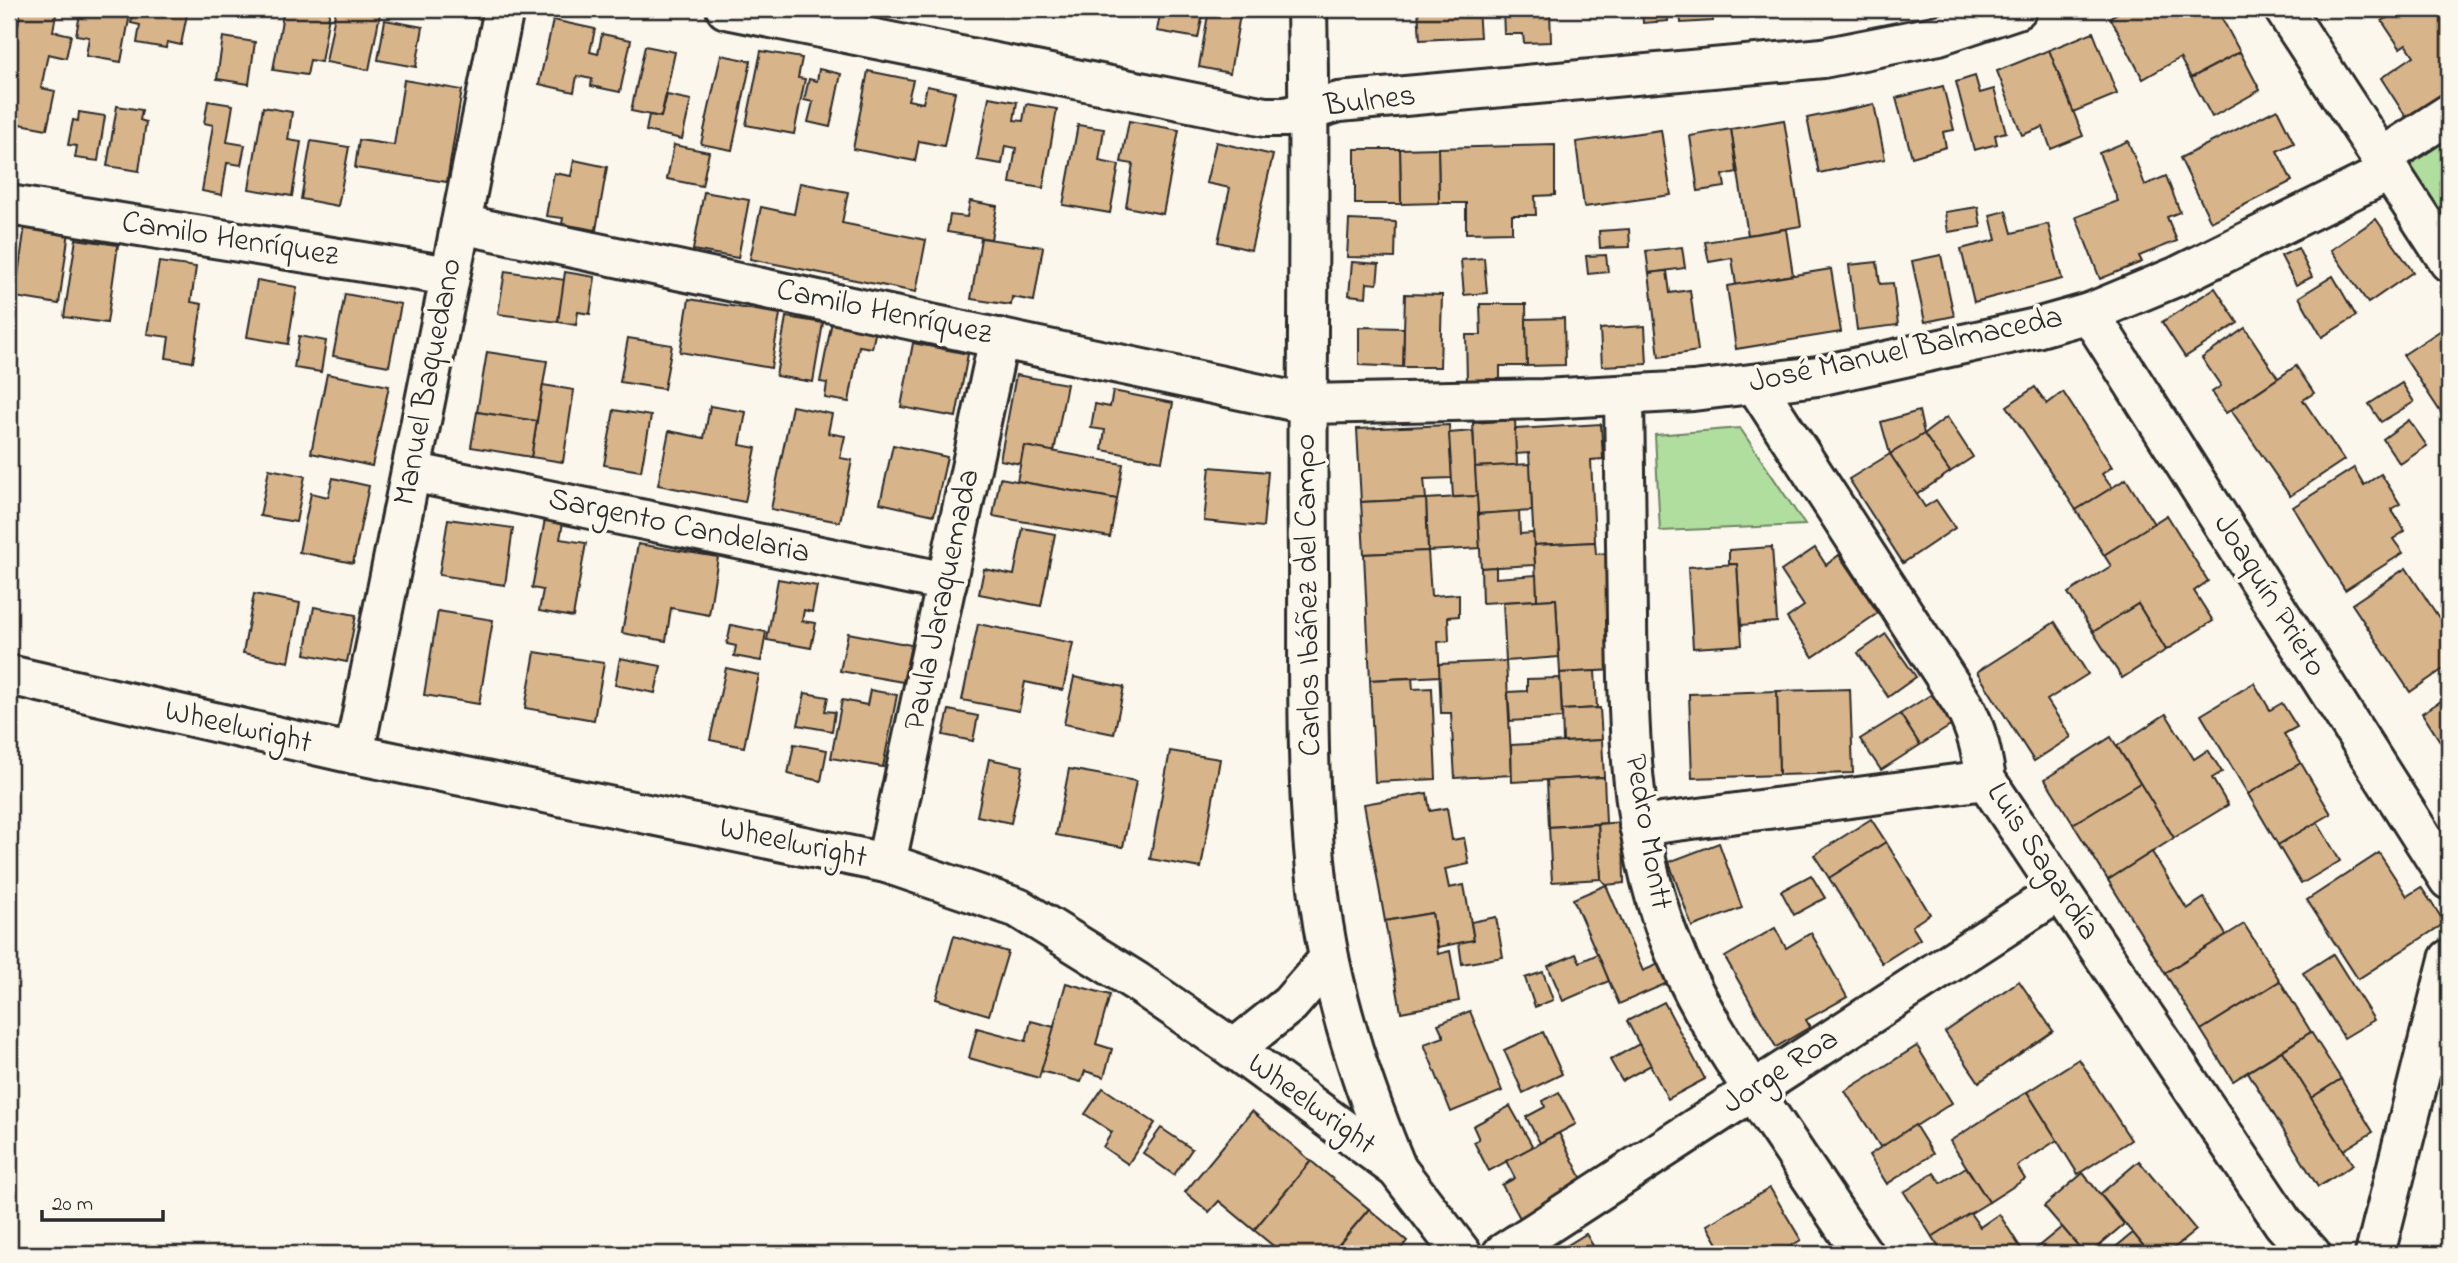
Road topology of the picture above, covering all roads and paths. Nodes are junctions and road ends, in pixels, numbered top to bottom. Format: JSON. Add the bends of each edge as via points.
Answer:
{"nodes":[{"id":1,"x":504,"y":9,"type":"edge"},
{"id":2,"x":726,"y":9,"type":"edge"},
{"id":3,"x":1307,"y":9,"type":"edge"},
{"id":4,"x":2017,"y":9,"type":"edge"},
{"id":5,"x":2284,"y":9,"type":"edge"},
{"id":6,"x":782,"y":14,"type":"edge"},
{"id":7,"x":1309,"y":109,"type":"junction"},
{"id":8,"x":2449,"y":114,"type":"edge"},
{"id":9,"x":2386,"y":164,"type":"junction"},
{"id":10,"x":9,"y":205,"type":"edge"},
{"id":11,"x":461,"y":224,"type":"junction"},
{"id":12,"x":2446,"y":250,"type":"edge"},
{"id":13,"x":450,"y":276,"type":"junction"},
{"id":14,"x":2089,"y":313,"type":"junction"},
{"id":15,"x":999,"y":338,"type":"junction"},
{"id":16,"x":1755,"y":384,"type":"junction"},
{"id":17,"x":1625,"y":396,"type":"junction"},
{"id":18,"x":1307,"y":404,"type":"junction"},
{"id":19,"x":411,"y":472,"type":"junction"},
{"id":20,"x":947,"y":582,"type":"junction"},
{"id":21,"x":9,"y":675,"type":"edge"},
{"id":22,"x":354,"y":754,"type":"junction"},
{"id":23,"x":1986,"y":780,"type":"junction"},
{"id":24,"x":1639,"y":826,"type":"junction"},
{"id":25,"x":886,"y":863,"type":"junction"},
{"id":26,"x":2449,"y":880,"type":"edge"},
{"id":27,"x":2060,"y":891,"type":"junction"},
{"id":28,"x":2449,"y":958,"type":"edge"},
{"id":29,"x":1329,"y":959,"type":"junction"},
{"id":30,"x":1234,"y":1049,"type":"junction"},
{"id":31,"x":1753,"y":1090,"type":"junction"},
{"id":32,"x":1397,"y":1169,"type":"junction"},
{"id":33,"x":1462,"y":1254,"type":"edge"},
{"id":34,"x":1502,"y":1254,"type":"edge"},
{"id":35,"x":1863,"y":1254,"type":"edge"},
{"id":36,"x":2311,"y":1254,"type":"edge"},
{"id":37,"x":2375,"y":1254,"type":"edge"}],
"edges":[{"from":1,"to":11,"type":"street","name":"Manuel Baquedano"},
{"from":2,"to":6,"type":"street","name":"Bulnes"},
{"from":3,"to":7,"type":"street","name":"Carlos Ibáñez del Campo"},
{"from":4,"to":7,"type":"street","name":"Bulnes","via":[[1939,35],[1823,58],[1339,102]]},
{"from":5,"to":9,"type":"street"},
{"from":6,"to":7,"type":"street","name":"Bulnes","via":[[1255,116],[1286,117]]},
{"from":7,"to":18,"type":"street","name":"Carlos Ibáñez del Campo"},
{"from":8,"to":9,"type":"street","name":"José Manuel Balmaceda"},
{"from":9,"to":12,"type":"street"},
{"from":9,"to":14,"type":"street","name":"José Manuel Balmaceda","via":[[2178,276]]},
{"from":10,"to":13,"type":"street","name":"Camilo Henríquez"},
{"from":11,"to":13,"type":"street","name":"Manuel Baquedano"},
{"from":11,"to":15,"type":"street","name":"Camilo Henríquez"},
{"from":13,"to":19,"type":"street","name":"Manuel Baquedano"},
{"from":14,"to":16,"type":"street","name":"José Manuel Balmaceda","via":[[1952,348]]},
{"from":14,"to":26,"type":"street","name":"Joaquín Prieto"},
{"from":15,"to":18,"type":"street","name":"Camilo Henríquez"},
{"from":15,"to":20,"type":"street","name":"Paula Jaraquemada"},
{"from":16,"to":17,"type":"street","name":"José Manuel Balmaceda"},
{"from":16,"to":23,"type":"street","name":"Luis Sagardía","via":[[1974,723]]},
{"from":17,"to":18,"type":"street","name":"José Manuel Balmaceda"},
{"from":17,"to":24,"type":"street","name":"Pedro Montt","via":[[1628,708]]},
{"from":18,"to":29,"type":"street","name":"Carlos Ibáñez del Campo","via":[[1314,855]]},
{"from":19,"to":20,"type":"street","name":"Sargento Candelaria"},
{"from":19,"to":22,"type":"street","name":"Manuel Baquedano"},
{"from":20,"to":25,"type":"street","name":"Paula Jaraquemada"},
{"from":21,"to":22,"type":"street","name":"Wheelwright"},
{"from":22,"to":25,"type":"street","name":"Wheelwright"},
{"from":23,"to":24,"type":"street"},
{"from":23,"to":27,"type":"street","name":"Luis Sagardía"},
{"from":24,"to":31,"type":"street","name":"Pedro Montt","via":[[1657,903],[1680,964]]},
{"from":25,"to":30,"type":"street","name":"Wheelwright","via":[[1018,908]]},
{"from":27,"to":31,"type":"street","name":"Jorge Roa"},
{"from":27,"to":36,"type":"street","name":"Luis Sagardía","via":[[2283,1223]]},
{"from":28,"to":37,"type":"street"},
{"from":29,"to":30,"type":"street","via":[[1290,1004]]},
{"from":29,"to":32,"type":"street","name":"Carlos Ibáñez del Campo","via":[[1364,1083]]},
{"from":30,"to":32,"type":"street","name":"Wheelwright"},
{"from":31,"to":34,"type":"street","name":"Jorge Roa"},
{"from":31,"to":35,"type":"street","name":"Pedro Montt"},
{"from":32,"to":33,"type":"street","name":"Wheelwright"}]}
